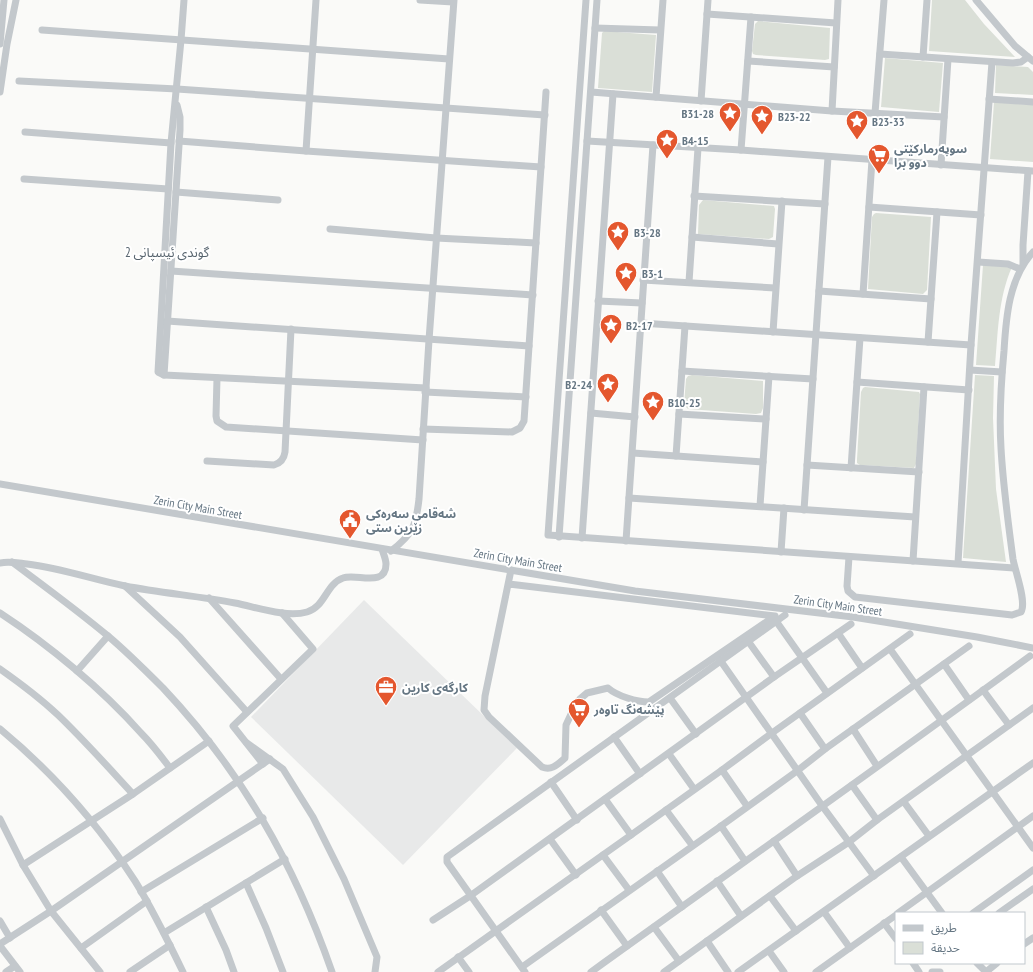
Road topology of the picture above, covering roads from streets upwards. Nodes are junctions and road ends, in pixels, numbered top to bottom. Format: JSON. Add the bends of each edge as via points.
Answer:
{"nodes":[{"id":1,"x":4,"y":0,"type":"edge"},
{"id":2,"x":16,"y":0,"type":"edge"},
{"id":3,"x":184,"y":0,"type":"edge"},
{"id":4,"x":316,"y":0,"type":"edge"},
{"id":5,"x":420,"y":0,"type":"edge"},
{"id":6,"x":586,"y":0,"type":"edge"},
{"id":7,"x":597,"y":0,"type":"edge"},
{"id":8,"x":663,"y":0,"type":"edge"},
{"id":9,"x":708,"y":0,"type":"edge"},
{"id":10,"x":838,"y":0,"type":"edge"},
{"id":11,"x":884,"y":0,"type":"edge"},
{"id":12,"x":927,"y":0,"type":"edge"},
{"id":13,"x":976,"y":0,"type":"edge"},
{"id":14,"x":454,"y":1,"type":"edge"},
{"id":15,"x":707,"y":14,"type":"junction"},
{"id":16,"x":751,"y":17,"type":"junction"},
{"id":17,"x":836,"y":23,"type":"junction"},
{"id":18,"x":595,"y":28,"type":"junction"},
{"id":19,"x":42,"y":30,"type":"dead end"},
{"id":20,"x":660,"y":30,"type":"junction"},
{"id":21,"x":181,"y":40,"type":"junction"},
{"id":22,"x":0,"y":44,"type":"edge"},
{"id":23,"x":313,"y":49,"type":"junction"},
{"id":24,"x":880,"y":54,"type":"junction"},
{"id":25,"x":923,"y":58,"type":"junction"},
{"id":26,"x":449,"y":59,"type":"junction"},
{"id":27,"x":948,"y":59,"type":"junction"},
{"id":28,"x":1030,"y":59,"type":"edge"},
{"id":29,"x":748,"y":61,"type":"junction"},
{"id":30,"x":992,"y":62,"type":"junction"},
{"id":31,"x":834,"y":67,"type":"junction"},
{"id":32,"x":19,"y":81,"type":"dead end"},
{"id":33,"x":177,"y":90,"type":"junction"},
{"id":34,"x":0,"y":92,"type":"edge"},
{"id":35,"x":546,"y":92,"type":"dead end"},
{"id":36,"x":591,"y":92,"type":"junction"},
{"id":37,"x":613,"y":94,"type":"junction"},
{"id":38,"x":656,"y":97,"type":"junction"},
{"id":39,"x":310,"y":99,"type":"junction"},
{"id":40,"x":989,"y":99,"type":"junction"},
{"id":41,"x":700,"y":100,"type":"junction"},
{"id":42,"x":176,"y":101,"type":"junction"},
{"id":43,"x":1033,"y":102,"type":"edge"},
{"id":44,"x":745,"y":104,"type":"junction"},
{"id":45,"x":446,"y":109,"type":"junction"},
{"id":46,"x":832,"y":111,"type":"junction"},
{"id":47,"x":875,"y":113,"type":"junction"},
{"id":48,"x":545,"y":115,"type":"junction"},
{"id":49,"x":944,"y":117,"type":"junction"},
{"id":50,"x":25,"y":132,"type":"dead end"},
{"id":51,"x":179,"y":141,"type":"junction"},
{"id":52,"x":588,"y":141,"type":"junction"},
{"id":53,"x":609,"y":142,"type":"junction"},
{"id":54,"x":171,"y":143,"type":"junction"},
{"id":55,"x":653,"y":145,"type":"junction"},
{"id":56,"x":698,"y":148,"type":"junction"},
{"id":57,"x":741,"y":150,"type":"junction"},
{"id":58,"x":306,"y":151,"type":"junction"},
{"id":59,"x":828,"y":157,"type":"junction"},
{"id":60,"x":872,"y":160,"type":"junction"},
{"id":61,"x":442,"y":161,"type":"junction"},
{"id":62,"x":940,"y":165,"type":"junction"},
{"id":63,"x":541,"y":167,"type":"junction"},
{"id":64,"x":985,"y":167,"type":"junction"},
{"id":65,"x":1031,"y":171,"type":"edge"},
{"id":66,"x":574,"y":178,"type":"junction"},
{"id":67,"x":585,"y":178,"type":"junction"},
{"id":68,"x":24,"y":179,"type":"dead end"},
{"id":69,"x":168,"y":189,"type":"junction"},
{"id":70,"x":176,"y":192,"type":"junction"},
{"id":71,"x":694,"y":196,"type":"junction"},
{"id":72,"x":278,"y":200,"type":"dead end"},
{"id":73,"x":782,"y":201,"type":"junction"},
{"id":74,"x":825,"y":204,"type":"junction"},
{"id":75,"x":869,"y":207,"type":"junction"},
{"id":76,"x":936,"y":212,"type":"junction"},
{"id":77,"x":981,"y":215,"type":"junction"},
{"id":78,"x":330,"y":230,"type":"dead end"},
{"id":79,"x":692,"y":237,"type":"junction"},
{"id":80,"x":436,"y":238,"type":"junction"},
{"id":81,"x":536,"y":243,"type":"junction"},
{"id":82,"x":778,"y":244,"type":"junction"},
{"id":83,"x":1033,"y":252,"type":"edge"},
{"id":84,"x":978,"y":262,"type":"junction"},
{"id":85,"x":1022,"y":266,"type":"junction"},
{"id":86,"x":171,"y":271,"type":"junction"},
{"id":87,"x":643,"y":280,"type":"junction"},
{"id":88,"x":689,"y":282,"type":"junction"},
{"id":89,"x":775,"y":288,"type":"junction"},
{"id":90,"x":432,"y":289,"type":"junction"},
{"id":91,"x":819,"y":291,"type":"junction"},
{"id":92,"x":863,"y":294,"type":"junction"},
{"id":93,"x":533,"y":295,"type":"junction"},
{"id":94,"x":931,"y":299,"type":"junction"},
{"id":95,"x":598,"y":301,"type":"junction"},
{"id":96,"x":642,"y":303,"type":"junction"},
{"id":97,"x":167,"y":321,"type":"junction"},
{"id":98,"x":641,"y":323,"type":"junction"},
{"id":99,"x":684,"y":326,"type":"junction"},
{"id":100,"x":291,"y":329,"type":"junction"},
{"id":101,"x":773,"y":332,"type":"junction"},
{"id":102,"x":816,"y":335,"type":"junction"},
{"id":103,"x":860,"y":338,"type":"junction"},
{"id":104,"x":429,"y":340,"type":"junction"},
{"id":105,"x":563,"y":341,"type":"junction"},
{"id":106,"x":573,"y":342,"type":"junction"},
{"id":107,"x":928,"y":342,"type":"junction"},
{"id":108,"x":972,"y":345,"type":"junction"},
{"id":109,"x":529,"y":346,"type":"junction"},
{"id":110,"x":970,"y":370,"type":"junction"},
{"id":111,"x":682,"y":371,"type":"junction"},
{"id":112,"x":1002,"y":372,"type":"junction"},
{"id":113,"x":164,"y":375,"type":"junction"},
{"id":114,"x":769,"y":376,"type":"junction"},
{"id":115,"x":217,"y":378,"type":"junction"},
{"id":116,"x":813,"y":379,"type":"junction"},
{"id":117,"x":289,"y":381,"type":"junction"},
{"id":118,"x":857,"y":382,"type":"junction"},
{"id":119,"x":924,"y":387,"type":"junction"},
{"id":120,"x":426,"y":390,"type":"junction"},
{"id":121,"x":969,"y":390,"type":"junction"},
{"id":122,"x":526,"y":397,"type":"junction"},
{"id":123,"x":591,"y":414,"type":"junction"},
{"id":124,"x":679,"y":414,"type":"junction"},
{"id":125,"x":635,"y":417,"type":"junction"},
{"id":126,"x":766,"y":419,"type":"junction"},
{"id":127,"x":423,"y":429,"type":"junction"},
{"id":128,"x":286,"y":430,"type":"junction"},
{"id":129,"x":423,"y":440,"type":"junction"},
{"id":130,"x":633,"y":453,"type":"junction"},
{"id":131,"x":676,"y":456,"type":"junction"},
{"id":132,"x":207,"y":461,"type":"dead end"},
{"id":133,"x":763,"y":462,"type":"junction"},
{"id":134,"x":807,"y":465,"type":"junction"},
{"id":135,"x":851,"y":468,"type":"junction"},
{"id":136,"x":919,"y":472,"type":"junction"},
{"id":137,"x":0,"y":484,"type":"edge"},
{"id":138,"x":629,"y":498,"type":"junction"},
{"id":139,"x":760,"y":506,"type":"junction"},
{"id":140,"x":784,"y":508,"type":"junction"},
{"id":141,"x":804,"y":510,"type":"junction"},
{"id":142,"x":915,"y":517,"type":"junction"},
{"id":143,"x":559,"y":536,"type":"junction"},
{"id":144,"x":582,"y":538,"type":"junction"},
{"id":145,"x":626,"y":541,"type":"junction"},
{"id":146,"x":382,"y":549,"type":"junction"},
{"id":147,"x":391,"y":551,"type":"junction"},
{"id":148,"x":781,"y":552,"type":"junction"},
{"id":149,"x":849,"y":557,"type":"junction"},
{"id":150,"x":912,"y":561,"type":"junction"},
{"id":151,"x":0,"y":562,"type":"edge"},
{"id":152,"x":12,"y":562,"type":"junction"},
{"id":153,"x":958,"y":563,"type":"junction"},
{"id":154,"x":1014,"y":568,"type":"junction"},
{"id":155,"x":514,"y":571,"type":"junction"},
{"id":156,"x":511,"y":584,"type":"junction"},
{"id":157,"x":125,"y":586,"type":"junction"},
{"id":158,"x":209,"y":598,"type":"junction"},
{"id":159,"x":0,"y":613,"type":"edge"},
{"id":160,"x":282,"y":613,"type":"junction"},
{"id":161,"x":785,"y":615,"type":"dead end"},
{"id":162,"x":776,"y":622,"type":"junction"},
{"id":163,"x":852,"y":624,"type":"dead end"},
{"id":164,"x":838,"y":633,"type":"junction"},
{"id":165,"x":910,"y":634,"type":"dead end"},
{"id":166,"x":108,"y":636,"type":"junction"},
{"id":167,"x":748,"y":641,"type":"junction"},
{"id":168,"x":969,"y":646,"type":"dead end"},
{"id":169,"x":1033,"y":648,"type":"edge"},
{"id":170,"x":890,"y":649,"type":"junction"},
{"id":171,"x":1030,"y":656,"type":"dead end"},
{"id":172,"x":801,"y":658,"type":"junction"},
{"id":173,"x":720,"y":660,"type":"junction"},
{"id":174,"x":944,"y":664,"type":"junction"},
{"id":175,"x":862,"y":668,"type":"junction"},
{"id":176,"x":0,"y":669,"type":"edge"},
{"id":177,"x":77,"y":671,"type":"junction"},
{"id":178,"x":774,"y":677,"type":"junction"},
{"id":179,"x":281,"y":680,"type":"junction"},
{"id":180,"x":916,"y":685,"type":"junction"},
{"id":181,"x":983,"y":690,"type":"junction"},
{"id":182,"x":827,"y":693,"type":"junction"},
{"id":183,"x":747,"y":696,"type":"junction"},
{"id":184,"x":670,"y":698,"type":"junction"},
{"id":185,"x":969,"y":700,"type":"junction"},
{"id":186,"x":1033,"y":708,"type":"edge"},
{"id":187,"x":247,"y":712,"type":"junction"},
{"id":188,"x":800,"y":713,"type":"junction"},
{"id":189,"x":941,"y":720,"type":"junction"},
{"id":190,"x":1009,"y":725,"type":"junction"},
{"id":191,"x":0,"y":729,"type":"edge"},
{"id":192,"x":853,"y":729,"type":"junction"},
{"id":193,"x":772,"y":733,"type":"junction"},
{"id":194,"x":696,"y":734,"type":"junction"},
{"id":195,"x":614,"y":737,"type":"junction"},
{"id":196,"x":209,"y":741,"type":"junction"},
{"id":197,"x":247,"y":743,"type":"junction"},
{"id":198,"x":825,"y":749,"type":"junction"},
{"id":199,"x":668,"y":754,"type":"junction"},
{"id":200,"x":967,"y":755,"type":"junction"},
{"id":201,"x":270,"y":759,"type":"junction"},
{"id":202,"x":1033,"y":763,"type":"edge"},
{"id":203,"x":263,"y":764,"type":"junction"},
{"id":204,"x":877,"y":766,"type":"junction"},
{"id":205,"x":170,"y":768,"type":"junction"},
{"id":206,"x":722,"y":770,"type":"junction"},
{"id":207,"x":797,"y":771,"type":"junction"},
{"id":208,"x":640,"y":774,"type":"junction"},
{"id":209,"x":239,"y":781,"type":"junction"},
{"id":210,"x":551,"y":782,"type":"junction"},
{"id":211,"x":852,"y":785,"type":"junction"},
{"id":212,"x":694,"y":789,"type":"junction"},
{"id":213,"x":993,"y":791,"type":"junction"},
{"id":214,"x":133,"y":794,"type":"junction"},
{"id":215,"x":605,"y":799,"type":"junction"},
{"id":216,"x":904,"y":802,"type":"junction"},
{"id":217,"x":747,"y":806,"type":"junction"},
{"id":218,"x":823,"y":807,"type":"junction"},
{"id":219,"x":666,"y":810,"type":"junction"},
{"id":220,"x":1033,"y":816,"type":"edge"},
{"id":221,"x":263,"y":818,"type":"junction"},
{"id":222,"x":0,"y":819,"type":"edge"},
{"id":223,"x":91,"y":820,"type":"junction"},
{"id":224,"x":578,"y":820,"type":"junction"},
{"id":225,"x":877,"y":820,"type":"junction"},
{"id":226,"x":721,"y":826,"type":"junction"},
{"id":227,"x":1018,"y":827,"type":"junction"},
{"id":228,"x":631,"y":835,"type":"junction"},
{"id":229,"x":929,"y":836,"type":"junction"},
{"id":230,"x":550,"y":839,"type":"junction"},
{"id":231,"x":774,"y":842,"type":"junction"},
{"id":232,"x":849,"y":842,"type":"junction"},
{"id":233,"x":692,"y":845,"type":"junction"},
{"id":234,"x":1033,"y":848,"type":"edge"},
{"id":235,"x":603,"y":855,"type":"junction"},
{"id":236,"x":901,"y":857,"type":"junction"},
{"id":237,"x":285,"y":859,"type":"junction"},
{"id":238,"x":745,"y":861,"type":"junction"},
{"id":239,"x":122,"y":862,"type":"junction"},
{"id":240,"x":23,"y":865,"type":"junction"},
{"id":241,"x":1033,"y":870,"type":"edge"},
{"id":242,"x":657,"y":871,"type":"junction"},
{"id":243,"x":576,"y":875,"type":"junction"},
{"id":244,"x":797,"y":876,"type":"junction"},
{"id":245,"x":874,"y":876,"type":"junction"},
{"id":246,"x":718,"y":881,"type":"junction"},
{"id":247,"x":246,"y":883,"type":"junction"},
{"id":248,"x":1033,"y":889,"type":"edge"},
{"id":249,"x":628,"y":890,"type":"junction"},
{"id":250,"x":141,"y":892,"type":"junction"},
{"id":251,"x":926,"y":892,"type":"junction"},
{"id":252,"x":470,"y":896,"type":"junction"},
{"id":253,"x":770,"y":896,"type":"junction"},
{"id":254,"x":147,"y":901,"type":"junction"},
{"id":255,"x":206,"y":907,"type":"junction"},
{"id":256,"x":682,"y":907,"type":"junction"},
{"id":257,"x":601,"y":910,"type":"junction"},
{"id":258,"x":51,"y":911,"type":"junction"},
{"id":259,"x":824,"y":912,"type":"junction"},
{"id":260,"x":900,"y":912,"type":"edge"},
{"id":261,"x":941,"y":912,"type":"edge"},
{"id":262,"x":974,"y":912,"type":"edge"},
{"id":263,"x":1000,"y":912,"type":"edge"},
{"id":264,"x":895,"y":915,"type":"edge"},
{"id":265,"x":741,"y":916,"type":"junction"},
{"id":266,"x":434,"y":920,"type":"dead end"},
{"id":267,"x":0,"y":921,"type":"edge"},
{"id":268,"x":884,"y":923,"type":"junction"},
{"id":269,"x":654,"y":927,"type":"junction"},
{"id":270,"x":796,"y":931,"type":"junction"},
{"id":271,"x":496,"y":932,"type":"junction"},
{"id":272,"x":164,"y":933,"type":"junction"},
{"id":273,"x":10,"y":938,"type":"junction"},
{"id":274,"x":895,"y":939,"type":"edge"},
{"id":275,"x":707,"y":941,"type":"junction"},
{"id":276,"x":170,"y":944,"type":"junction"},
{"id":277,"x":0,"y":945,"type":"edge"},
{"id":278,"x":626,"y":946,"type":"junction"},
{"id":279,"x":81,"y":948,"type":"junction"},
{"id":280,"x":850,"y":948,"type":"junction"},
{"id":281,"x":769,"y":951,"type":"junction"},
{"id":282,"x":458,"y":958,"type":"junction"},
{"id":283,"x":679,"y":961,"type":"junction"},
{"id":284,"x":978,"y":964,"type":"edge"},
{"id":285,"x":996,"y":964,"type":"edge"},
{"id":286,"x":18,"y":969,"type":"edge"},
{"id":287,"x":523,"y":970,"type":"edge"},
{"id":288,"x":821,"y":971,"type":"edge"},
{"id":289,"x":6,"y":972,"type":"edge"},
{"id":290,"x":100,"y":972,"type":"edge"},
{"id":291,"x":130,"y":972,"type":"edge"},
{"id":292,"x":183,"y":972,"type":"edge"},
{"id":293,"x":234,"y":972,"type":"edge"},
{"id":294,"x":283,"y":972,"type":"edge"},
{"id":295,"x":332,"y":972,"type":"edge"},
{"id":296,"x":375,"y":972,"type":"edge"},
{"id":297,"x":438,"y":972,"type":"edge"},
{"id":298,"x":469,"y":972,"type":"edge"},
{"id":299,"x":591,"y":972,"type":"edge"},
{"id":300,"x":664,"y":972,"type":"edge"},
{"id":301,"x":728,"y":972,"type":"edge"},
{"id":302,"x":738,"y":972,"type":"edge"},
{"id":303,"x":784,"y":972,"type":"edge"},
{"id":304,"x":932,"y":972,"type":"edge"},
{"id":305,"x":940,"y":972,"type":"edge"},
{"id":306,"x":986,"y":972,"type":"edge"}],
"edges":[{"from":1,"to":22,"type":"street"},
{"from":2,"to":34,"type":"street"},
{"from":3,"to":21,"type":"street"},
{"from":4,"to":23,"type":"street"},
{"from":5,"to":14,"type":"street"},
{"from":6,"to":66,"type":"street"},
{"from":7,"to":18,"type":"street"},
{"from":8,"to":20,"type":"street"},
{"from":9,"to":15,"type":"street"},
{"from":10,"to":17,"type":"street"},
{"from":11,"to":24,"type":"street"},
{"from":12,"to":25,"type":"street"},
{"from":13,"to":28,"type":"street","via":[[1015,46]]},
{"from":14,"to":26,"type":"street"},
{"from":15,"to":16,"type":"street"},
{"from":15,"to":41,"type":"street"},
{"from":16,"to":17,"type":"street"},
{"from":16,"to":29,"type":"street"},
{"from":17,"to":31,"type":"street"},
{"from":18,"to":20,"type":"street"},
{"from":18,"to":36,"type":"street"},
{"from":19,"to":21,"type":"street"},
{"from":20,"to":38,"type":"street"},
{"from":21,"to":23,"type":"street"},
{"from":21,"to":33,"type":"street"},
{"from":23,"to":26,"type":"street"},
{"from":23,"to":39,"type":"street"},
{"from":24,"to":25,"type":"street"},
{"from":24,"to":47,"type":"street"},
{"from":25,"to":27,"type":"street"},
{"from":26,"to":45,"type":"street"},
{"from":27,"to":30,"type":"street"},
{"from":27,"to":49,"type":"street"},
{"from":28,"to":30,"type":"street","via":[[1017,63]]},
{"from":29,"to":31,"type":"street"},
{"from":29,"to":44,"type":"street"},
{"from":30,"to":40,"type":"street"},
{"from":31,"to":46,"type":"street"},
{"from":32,"to":33,"type":"street"},
{"from":33,"to":39,"type":"street"},
{"from":33,"to":42,"type":"street"},
{"from":35,"to":48,"type":"street"},
{"from":36,"to":37,"type":"street"},
{"from":36,"to":52,"type":"street"},
{"from":37,"to":38,"type":"street"},
{"from":37,"to":53,"type":"street"},
{"from":38,"to":41,"type":"street"},
{"from":39,"to":45,"type":"street"},
{"from":39,"to":58,"type":"street"},
{"from":40,"to":43,"type":"street"},
{"from":40,"to":64,"type":"street"},
{"from":41,"to":44,"type":"street"},
{"from":42,"to":51,"type":"street","via":[[180,122]]},
{"from":42,"to":54,"type":"street"},
{"from":44,"to":46,"type":"street"},
{"from":44,"to":57,"type":"street"},
{"from":45,"to":48,"type":"street"},
{"from":45,"to":61,"type":"street"},
{"from":46,"to":47,"type":"street"},
{"from":47,"to":49,"type":"street"},
{"from":48,"to":63,"type":"street"},
{"from":49,"to":62,"type":"street"},
{"from":50,"to":54,"type":"street"},
{"from":51,"to":58,"type":"street"},
{"from":51,"to":70,"type":"street"},
{"from":52,"to":53,"type":"street"},
{"from":52,"to":67,"type":"street"},
{"from":53,"to":55,"type":"street"},
{"from":53,"to":95,"type":"street"},
{"from":54,"to":69,"type":"street"},
{"from":55,"to":56,"type":"street"},
{"from":55,"to":87,"type":"street"},
{"from":56,"to":57,"type":"street"},
{"from":56,"to":71,"type":"street"},
{"from":57,"to":59,"type":"street"},
{"from":58,"to":61,"type":"street"},
{"from":59,"to":60,"type":"street"},
{"from":59,"to":74,"type":"street"},
{"from":60,"to":62,"type":"street"},
{"from":60,"to":75,"type":"street"},
{"from":61,"to":63,"type":"street"},
{"from":61,"to":80,"type":"street"},
{"from":62,"to":64,"type":"street"},
{"from":63,"to":81,"type":"street"},
{"from":64,"to":65,"type":"street"},
{"from":64,"to":77,"type":"street"},
{"from":65,"to":85,"type":"street"},
{"from":66,"to":67,"type":"street"},
{"from":66,"to":105,"type":"street"},
{"from":67,"to":106,"type":"street"},
{"from":68,"to":69,"type":"street"},
{"from":69,"to":113,"type":"street","via":[[157,367],[159,374]]},
{"from":70,"to":72,"type":"street"},
{"from":70,"to":86,"type":"street"},
{"from":71,"to":73,"type":"street"},
{"from":71,"to":79,"type":"street"},
{"from":73,"to":74,"type":"street"},
{"from":73,"to":82,"type":"street"},
{"from":74,"to":91,"type":"street"},
{"from":75,"to":76,"type":"street"},
{"from":75,"to":92,"type":"street"},
{"from":76,"to":77,"type":"street"},
{"from":76,"to":94,"type":"street"},
{"from":77,"to":84,"type":"street"},
{"from":78,"to":80,"type":"street"},
{"from":79,"to":82,"type":"street"},
{"from":79,"to":88,"type":"street"},
{"from":80,"to":81,"type":"street"},
{"from":80,"to":90,"type":"street"},
{"from":81,"to":93,"type":"street"},
{"from":82,"to":89,"type":"street"},
{"from":83,"to":85,"type":"street"},
{"from":84,"to":85,"type":"street"},
{"from":84,"to":108,"type":"street"},
{"from":85,"to":112,"type":"street","via":[[1009,303]]},
{"from":86,"to":90,"type":"street"},
{"from":86,"to":97,"type":"street"},
{"from":87,"to":88,"type":"street"},
{"from":87,"to":96,"type":"street"},
{"from":88,"to":89,"type":"street"},
{"from":89,"to":101,"type":"street"},
{"from":90,"to":93,"type":"street"},
{"from":90,"to":104,"type":"street"},
{"from":91,"to":92,"type":"street"},
{"from":91,"to":102,"type":"street"},
{"from":92,"to":94,"type":"street"},
{"from":93,"to":109,"type":"street"},
{"from":94,"to":107,"type":"street"},
{"from":95,"to":96,"type":"street"},
{"from":95,"to":123,"type":"street"},
{"from":96,"to":98,"type":"street"},
{"from":97,"to":100,"type":"street"},
{"from":97,"to":113,"type":"street"},
{"from":98,"to":99,"type":"street"},
{"from":98,"to":125,"type":"street"},
{"from":99,"to":101,"type":"street"},
{"from":99,"to":111,"type":"street"},
{"from":100,"to":104,"type":"street"},
{"from":100,"to":117,"type":"street"},
{"from":101,"to":102,"type":"street"},
{"from":102,"to":103,"type":"street"},
{"from":102,"to":116,"type":"street"},
{"from":103,"to":107,"type":"street"},
{"from":103,"to":118,"type":"street"},
{"from":104,"to":109,"type":"street"},
{"from":104,"to":120,"type":"street"},
{"from":105,"to":106,"type":"street"},
{"from":105,"to":143,"type":"street","via":[[548,535]]},
{"from":106,"to":143,"type":"street"},
{"from":107,"to":108,"type":"street"},
{"from":108,"to":110,"type":"street"},
{"from":109,"to":122,"type":"street"},
{"from":110,"to":112,"type":"street"},
{"from":110,"to":121,"type":"street"},
{"from":111,"to":114,"type":"street"},
{"from":111,"to":124,"type":"street"},
{"from":112,"to":154,"type":"street","via":[[1001,447],[1004,496]]},
{"from":113,"to":115,"type":"street"},
{"from":114,"to":116,"type":"street"},
{"from":114,"to":126,"type":"street"},
{"from":115,"to":117,"type":"street"},
{"from":115,"to":128,"type":"street","via":[[216,416],[221,425],[231,428]]},
{"from":116,"to":134,"type":"street"},
{"from":117,"to":120,"type":"street"},
{"from":117,"to":128,"type":"street"},
{"from":118,"to":119,"type":"street"},
{"from":118,"to":135,"type":"street"},
{"from":119,"to":121,"type":"street"},
{"from":119,"to":136,"type":"street"},
{"from":120,"to":122,"type":"street"},
{"from":120,"to":127,"type":"street"},
{"from":121,"to":153,"type":"street"},
{"from":122,"to":127,"type":"street","via":[[525,415],[522,425],[516,431]]},
{"from":123,"to":125,"type":"street"},
{"from":123,"to":144,"type":"street"},
{"from":124,"to":126,"type":"street"},
{"from":124,"to":131,"type":"street"},
{"from":125,"to":130,"type":"street"},
{"from":126,"to":133,"type":"street"},
{"from":127,"to":129,"type":"street"},
{"from":128,"to":129,"type":"street"},
{"from":128,"to":132,"type":"street","via":[[283,459],[277,464]]},
{"from":129,"to":147,"type":"street","via":[[415,521],[405,539]]},
{"from":130,"to":131,"type":"street"},
{"from":130,"to":138,"type":"street"},
{"from":131,"to":133,"type":"street"},
{"from":133,"to":139,"type":"street"},
{"from":134,"to":135,"type":"street"},
{"from":134,"to":141,"type":"street"},
{"from":135,"to":136,"type":"street"},
{"from":136,"to":142,"type":"street"},
{"from":137,"to":146,"type":"street","name":"Zerin City Main Street"},
{"from":138,"to":139,"type":"street"},
{"from":138,"to":145,"type":"street"},
{"from":139,"to":140,"type":"street"},
{"from":140,"to":141,"type":"street"},
{"from":140,"to":148,"type":"street"},
{"from":141,"to":142,"type":"street"},
{"from":142,"to":150,"type":"street"},
{"from":143,"to":144,"type":"street"},
{"from":144,"to":145,"type":"street"},
{"from":145,"to":148,"type":"street"},
{"from":146,"to":147,"type":"street","name":"Zerin City Main Street"},
{"from":146,"to":160,"type":"street","via":[[386,564],[379,576],[344,578],[333,584],[312,610]]},
{"from":147,"to":155,"type":"street","name":"Zerin City Main Street"},
{"from":148,"to":149,"type":"street"},
{"from":149,"to":150,"type":"street"},
{"from":149,"to":154,"type":"street","via":[[847,586],[848,591],[855,597],[1012,614],[1021,612],[1023,605]]},
{"from":150,"to":153,"type":"street"},
{"from":151,"to":152,"type":"street"},
{"from":152,"to":157,"type":"street","via":[[57,569]]},
{"from":152,"to":166,"type":"street"},
{"from":153,"to":154,"type":"street"},
{"from":155,"to":156,"type":"street"},
{"from":155,"to":169,"type":"street","name":"Zerin City Main Street","via":[[686,598],[853,617]]},
{"from":156,"to":156,"type":"street","via":[[484,710],[542,767],[546,768],[554,767],[564,758],[566,725],[580,699],[587,693],[608,688],[614,694],[649,702],[775,616]]},
{"from":157,"to":158,"type":"street"},
{"from":157,"to":187,"type":"street","via":[[189,647]]},
{"from":158,"to":160,"type":"street"},
{"from":158,"to":179,"type":"street"},
{"from":159,"to":177,"type":"street","via":[[18,624]]},
{"from":160,"to":179,"type":"street","via":[[313,649]]},
{"from":161,"to":162,"type":"street"},
{"from":162,"to":167,"type":"street"},
{"from":162,"to":172,"type":"street"},
{"from":163,"to":164,"type":"street"},
{"from":164,"to":172,"type":"street"},
{"from":164,"to":175,"type":"street"},
{"from":165,"to":170,"type":"street"},
{"from":166,"to":177,"type":"street"},
{"from":166,"to":196,"type":"street","via":[[143,667]]},
{"from":167,"to":173,"type":"street"},
{"from":167,"to":178,"type":"street"},
{"from":168,"to":174,"type":"street"},
{"from":170,"to":175,"type":"street"},
{"from":170,"to":180,"type":"street"},
{"from":171,"to":181,"type":"street"},
{"from":172,"to":178,"type":"street"},
{"from":172,"to":182,"type":"street"},
{"from":173,"to":183,"type":"street"},
{"from":173,"to":184,"type":"street"},
{"from":174,"to":180,"type":"street"},
{"from":174,"to":185,"type":"street"},
{"from":175,"to":182,"type":"street"},
{"from":176,"to":214,"type":"street","via":[[58,715]]},
{"from":177,"to":205,"type":"street","via":[[141,733]]},
{"from":178,"to":183,"type":"street"},
{"from":179,"to":187,"type":"street"},
{"from":180,"to":189,"type":"street"},
{"from":180,"to":192,"type":"street"},
{"from":181,"to":185,"type":"street"},
{"from":181,"to":190,"type":"street"},
{"from":182,"to":188,"type":"street"},
{"from":183,"to":193,"type":"street"},
{"from":183,"to":194,"type":"street"},
{"from":184,"to":194,"type":"street"},
{"from":184,"to":195,"type":"street"},
{"from":185,"to":189,"type":"street"},
{"from":186,"to":190,"type":"street"},
{"from":187,"to":197,"type":"street","via":[[233,726]]},
{"from":188,"to":193,"type":"street"},
{"from":188,"to":198,"type":"street"},
{"from":189,"to":200,"type":"street"},
{"from":189,"to":204,"type":"street"},
{"from":190,"to":200,"type":"street"},
{"from":191,"to":223,"type":"street","via":[[41,765]]},
{"from":192,"to":198,"type":"street"},
{"from":192,"to":204,"type":"street"},
{"from":193,"to":206,"type":"street"},
{"from":193,"to":207,"type":"street"},
{"from":194,"to":199,"type":"street"},
{"from":195,"to":208,"type":"street"},
{"from":195,"to":210,"type":"street"},
{"from":196,"to":205,"type":"street"},
{"from":196,"to":209,"type":"street"},
{"from":197,"to":201,"type":"street"},
{"from":197,"to":203,"type":"street"},
{"from":198,"to":207,"type":"street"},
{"from":199,"to":208,"type":"street"},
{"from":199,"to":212,"type":"street"},
{"from":200,"to":213,"type":"street"},
{"from":200,"to":216,"type":"street"},
{"from":201,"to":203,"type":"street"},
{"from":201,"to":296,"type":"street","via":[[287,774],[323,835],[377,956]]},
{"from":202,"to":213,"type":"street"},
{"from":203,"to":209,"type":"street"},
{"from":204,"to":211,"type":"street"},
{"from":205,"to":214,"type":"street"},
{"from":206,"to":212,"type":"street"},
{"from":206,"to":217,"type":"street"},
{"from":207,"to":217,"type":"street"},
{"from":207,"to":218,"type":"street"},
{"from":208,"to":215,"type":"street"},
{"from":209,"to":221,"type":"street"},
{"from":209,"to":239,"type":"street"},
{"from":210,"to":224,"type":"street"},
{"from":210,"to":252,"type":"street","via":[[447,857],[446,861]]},
{"from":211,"to":218,"type":"street"},
{"from":211,"to":225,"type":"street"},
{"from":212,"to":219,"type":"street"},
{"from":213,"to":227,"type":"street"},
{"from":213,"to":229,"type":"street"},
{"from":214,"to":223,"type":"street"},
{"from":215,"to":224,"type":"street"},
{"from":215,"to":228,"type":"street"},
{"from":216,"to":225,"type":"street"},
{"from":216,"to":229,"type":"street"},
{"from":217,"to":226,"type":"street"},
{"from":218,"to":231,"type":"street"},
{"from":218,"to":232,"type":"street"},
{"from":219,"to":228,"type":"street"},
{"from":219,"to":233,"type":"street"},
{"from":220,"to":227,"type":"street"},
{"from":221,"to":237,"type":"street"},
{"from":221,"to":250,"type":"street"},
{"from":222,"to":240,"type":"street"},
{"from":223,"to":239,"type":"street"},
{"from":223,"to":240,"type":"street"},
{"from":224,"to":230,"type":"street"},
{"from":225,"to":232,"type":"street"},
{"from":226,"to":233,"type":"street"},
{"from":226,"to":238,"type":"street"},
{"from":227,"to":234,"type":"street"},
{"from":227,"to":251,"type":"street"},
{"from":228,"to":235,"type":"street"},
{"from":229,"to":236,"type":"street"},
{"from":230,"to":243,"type":"street"},
{"from":230,"to":252,"type":"street"},
{"from":231,"to":238,"type":"street"},
{"from":231,"to":244,"type":"street"},
{"from":232,"to":244,"type":"street"},
{"from":232,"to":245,"type":"street"},
{"from":233,"to":242,"type":"street"},
{"from":235,"to":243,"type":"street"},
{"from":235,"to":249,"type":"street"},
{"from":236,"to":245,"type":"street"},
{"from":236,"to":251,"type":"street"},
{"from":237,"to":247,"type":"street"},
{"from":237,"to":295,"type":"street","via":[[304,898]]},
{"from":238,"to":246,"type":"street"},
{"from":239,"to":250,"type":"street"},
{"from":239,"to":258,"type":"street"},
{"from":240,"to":258,"type":"street"},
{"from":241,"to":262,"type":"street"},
{"from":242,"to":249,"type":"street"},
{"from":242,"to":256,"type":"street"},
{"from":243,"to":271,"type":"street"},
{"from":244,"to":253,"type":"street"},
{"from":245,"to":259,"type":"street"},
{"from":246,"to":256,"type":"street"},
{"from":246,"to":265,"type":"street"},
{"from":247,"to":255,"type":"street"},
{"from":247,"to":294,"type":"street"},
{"from":248,"to":263,"type":"street"},
{"from":249,"to":257,"type":"street"},
{"from":250,"to":254,"type":"street"},
{"from":251,"to":260,"type":"street"},
{"from":251,"to":261,"type":"street"},
{"from":252,"to":266,"type":"street"},
{"from":252,"to":271,"type":"street"},
{"from":253,"to":265,"type":"street"},
{"from":253,"to":270,"type":"street"},
{"from":254,"to":272,"type":"street"},
{"from":254,"to":279,"type":"street"},
{"from":255,"to":272,"type":"street"},
{"from":255,"to":293,"type":"street"},
{"from":256,"to":269,"type":"street"},
{"from":257,"to":278,"type":"street"},
{"from":257,"to":287,"type":"street"},
{"from":258,"to":273,"type":"street"},
{"from":258,"to":279,"type":"street"},
{"from":259,"to":270,"type":"street"},
{"from":259,"to":280,"type":"street"},
{"from":264,"to":268,"type":"street"},
{"from":265,"to":275,"type":"street"},
{"from":267,"to":273,"type":"street"},
{"from":268,"to":274,"type":"street"},
{"from":268,"to":280,"type":"street"},
{"from":269,"to":278,"type":"street"},
{"from":269,"to":283,"type":"street"},
{"from":270,"to":281,"type":"street"},
{"from":271,"to":282,"type":"street"},
{"from":271,"to":287,"type":"street"},
{"from":272,"to":276,"type":"street"},
{"from":273,"to":277,"type":"street"},
{"from":275,"to":283,"type":"street"},
{"from":275,"to":301,"type":"street"},
{"from":276,"to":291,"type":"street"},
{"from":276,"to":292,"type":"street"},
{"from":277,"to":286,"type":"street"},
{"from":278,"to":299,"type":"street"},
{"from":279,"to":290,"type":"street"},
{"from":280,"to":288,"type":"street"},
{"from":281,"to":302,"type":"street"},
{"from":281,"to":303,"type":"street"},
{"from":282,"to":297,"type":"street"},
{"from":282,"to":298,"type":"street"},
{"from":283,"to":300,"type":"street"},
{"from":284,"to":306,"type":"street"},
{"from":285,"to":306,"type":"street"},
{"from":286,"to":289,"type":"street"},
{"from":304,"to":305,"type":"street"}]}
